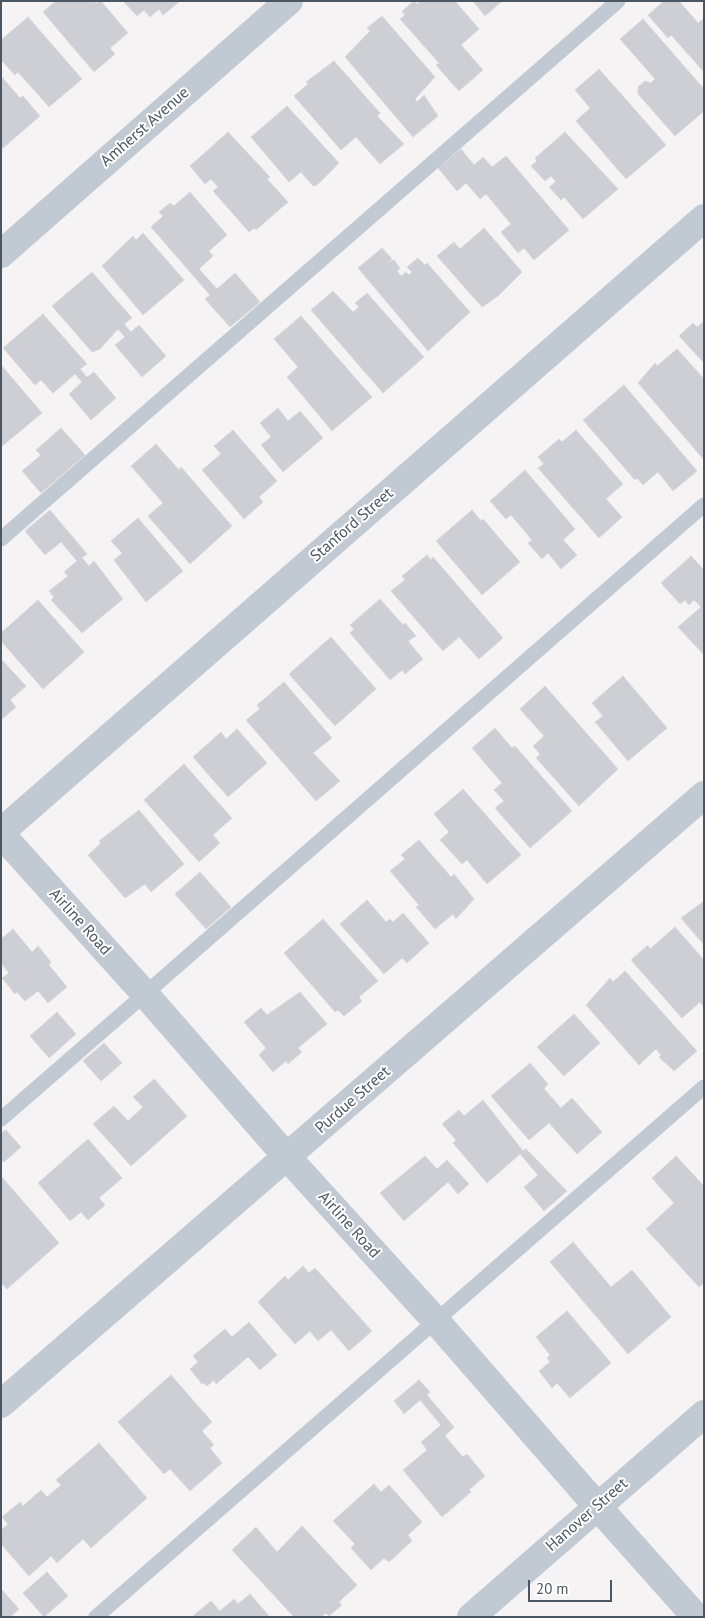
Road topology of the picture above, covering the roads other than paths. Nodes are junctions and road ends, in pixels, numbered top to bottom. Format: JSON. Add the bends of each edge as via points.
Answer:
{"nodes":[{"id":1,"x":289,"y":1,"type":"edge"},
{"id":2,"x":618,"y":1,"type":"edge"},
{"id":3,"x":704,"y":218,"type":"edge"},
{"id":4,"x":1,"y":254,"type":"edge"},
{"id":5,"x":704,"y":505,"type":"edge"},
{"id":6,"x":1,"y":539,"type":"edge"},
{"id":7,"x":704,"y":795,"type":"edge"},
{"id":8,"x":1,"y":833,"type":"edge"},
{"id":9,"x":146,"y":994,"type":"junction"},
{"id":10,"x":704,"y":1086,"type":"edge"},
{"id":11,"x":1,"y":1119,"type":"edge"},
{"id":12,"x":287,"y":1157,"type":"junction"},
{"id":13,"x":436,"y":1321,"type":"junction"},
{"id":14,"x":1,"y":1404,"type":"edge"},
{"id":15,"x":704,"y":1414,"type":"edge"},
{"id":16,"x":597,"y":1506,"type":"junction"},
{"id":17,"x":96,"y":1617,"type":"edge"},
{"id":18,"x":471,"y":1617,"type":"edge"},
{"id":19,"x":696,"y":1617,"type":"edge"}],
"edges":[{"from":1,"to":4,"type":"street","name":"Amherst Avenue"},
{"from":2,"to":6,"type":"lane"},
{"from":3,"to":8,"type":"street","name":"Stanford Street"},
{"from":5,"to":9,"type":"lane"},
{"from":7,"to":12,"type":"street","name":"Purdue Street"},
{"from":8,"to":9,"type":"street","name":"Airline Road"},
{"from":9,"to":11,"type":"lane"},
{"from":9,"to":12,"type":"street","name":"Airline Road"},
{"from":10,"to":13,"type":"lane"},
{"from":12,"to":13,"type":"street","name":"Airline Road"},
{"from":12,"to":14,"type":"street","name":"Purdue Street"},
{"from":13,"to":16,"type":"street","name":"Airline Road"},
{"from":13,"to":17,"type":"lane"},
{"from":15,"to":16,"type":"street","name":"Hanover Street"},
{"from":16,"to":18,"type":"street","name":"Hanover Street"},
{"from":16,"to":19,"type":"street","name":"Airline Road"}]}
